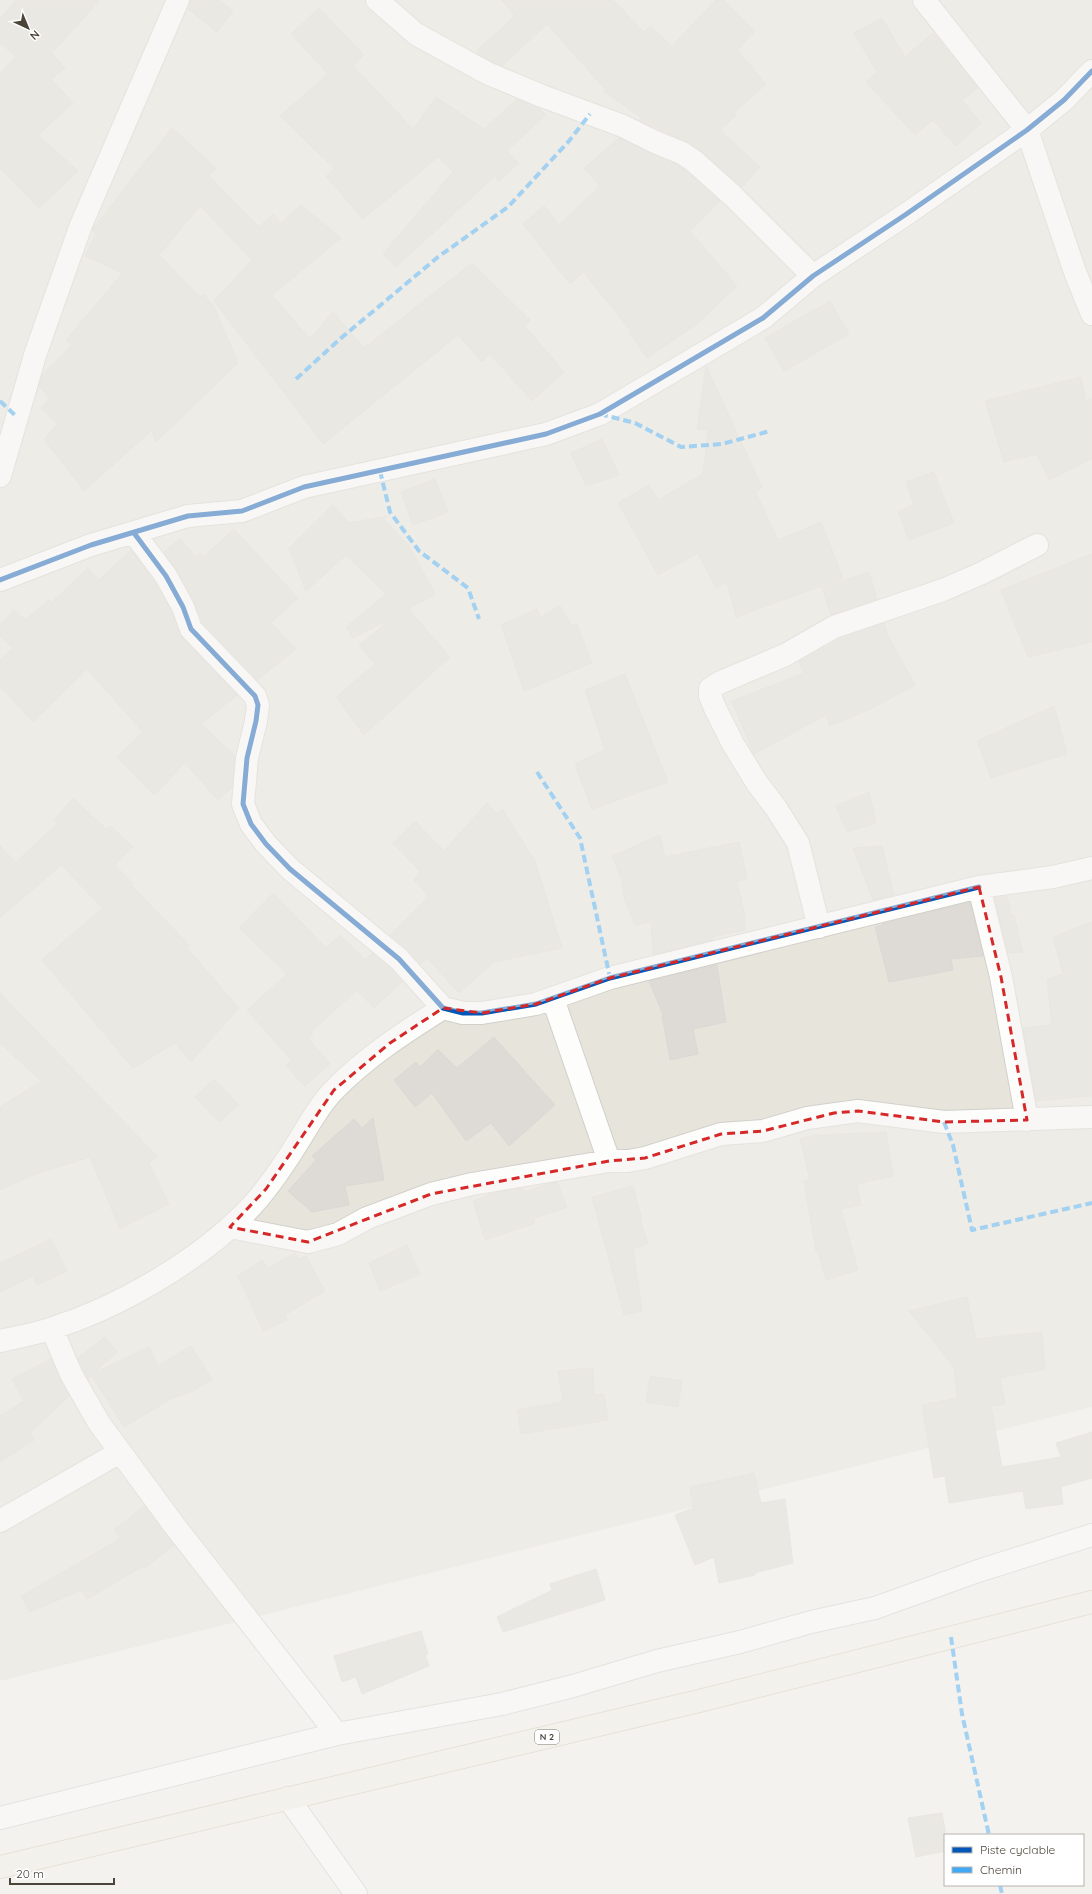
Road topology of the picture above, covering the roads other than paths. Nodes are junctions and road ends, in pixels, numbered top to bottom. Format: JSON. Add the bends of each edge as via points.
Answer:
{"nodes":[{"id":1,"x":178,"y":0,"type":"edge"},
{"id":2,"x":377,"y":0,"type":"edge"},
{"id":3,"x":924,"y":0,"type":"edge"},
{"id":4,"x":1092,"y":71,"type":"edge"},
{"id":5,"x":1027,"y":130,"type":"junction"},
{"id":6,"x":1084,"y":269,"type":"edge"},
{"id":7,"x":813,"y":276,"type":"junction"},
{"id":8,"x":1092,"y":314,"type":"edge"},
{"id":9,"x":0,"y":476,"type":"edge"},
{"id":10,"x":134,"y":533,"type":"junction"},
{"id":11,"x":1037,"y":545,"type":"dead end"},
{"id":12,"x":0,"y":580,"type":"edge"},
{"id":13,"x":1092,"y":868,"type":"edge"},
{"id":14,"x":980,"y":887,"type":"junction"},
{"id":15,"x":819,"y":927,"type":"junction"},
{"id":16,"x":553,"y":999,"type":"junction"},
{"id":17,"x":443,"y":1008,"type":"junction"},
{"id":18,"x":1092,"y":1117,"type":"edge"},
{"id":19,"x":1027,"y":1120,"type":"junction"},
{"id":20,"x":609,"y":1161,"type":"junction"},
{"id":21,"x":230,"y":1227,"type":"junction"},
{"id":22,"x":52,"y":1329,"type":"junction"},
{"id":23,"x":0,"y":1341,"type":"edge"},
{"id":24,"x":120,"y":1452,"type":"junction"},
{"id":25,"x":4,"y":1512,"type":"edge"},
{"id":26,"x":1092,"y":1535,"type":"edge"},
{"id":27,"x":1092,"y":1602,"type":"edge"},
{"id":28,"x":337,"y":1734,"type":"junction"},
{"id":29,"x":288,"y":1798,"type":"junction"},
{"id":30,"x":0,"y":1818,"type":"edge"},
{"id":31,"x":0,"y":1867,"type":"edge"},
{"id":32,"x":356,"y":1894,"type":"edge"}],
"edges":[{"from":1,"to":9,"type":"street","via":[[81,225],[36,352]]},
{"from":2,"to":7,"type":"street","via":[[416,34],[487,72],[542,96],[623,126],[688,157],[733,196]]},
{"from":3,"to":5,"type":"street"},
{"from":4,"to":5,"type":"street","via":[[1064,100]]},
{"from":5,"to":6,"type":"street"},
{"from":5,"to":7,"type":"street"},
{"from":6,"to":8,"type":"street"},
{"from":7,"to":10,"type":"street","via":[[763,318],[600,414],[546,434],[304,487],[242,511],[188,516]]},
{"from":10,"to":12,"type":"street","via":[[91,545]]},
{"from":10,"to":17,"type":"street","via":[[166,576],[183,607],[191,629],[256,696],[256,722],[247,758],[243,804],[251,824],[290,869],[399,959]]},
{"from":11,"to":15,"type":"street","via":[[982,574],[943,590],[834,627],[785,655],[710,689],[715,708],[733,744],[798,843]]},
{"from":13,"to":14,"type":"street"},
{"from":14,"to":15,"type":"street"},
{"from":14,"to":19,"type":"street","via":[[1001,977]]},
{"from":15,"to":16,"type":"street","via":[[610,978]]},
{"from":16,"to":17,"type":"street","via":[[482,1013],[463,1013]]},
{"from":16,"to":20,"type":"street"},
{"from":17,"to":21,"type":"street","via":[[390,1043],[334,1090],[266,1189]]},
{"from":18,"to":19,"type":"street"},
{"from":19,"to":20,"type":"street","via":[[944,1122],[858,1111],[834,1113],[763,1131],[721,1134],[645,1158]]},
{"from":20,"to":21,"type":"street","via":[[472,1184],[431,1194],[367,1218],[338,1234],[308,1242]]},
{"from":21,"to":22,"type":"street","via":[[145,1289]]},
{"from":22,"to":23,"type":"street"},
{"from":22,"to":24,"type":"street","via":[[76,1383],[99,1423]]},
{"from":24,"to":25,"type":"street"},
{"from":24,"to":28,"type":"street"},
{"from":26,"to":28,"type":"street","via":[[978,1571],[875,1608],[657,1661],[502,1704]]},
{"from":27,"to":29,"type":"main road","number":"N 2","via":[[699,1701]]},
{"from":28,"to":30,"type":"street"},
{"from":29,"to":31,"type":"main road","number":"N 2"},
{"from":29,"to":32,"type":"street"}]}
